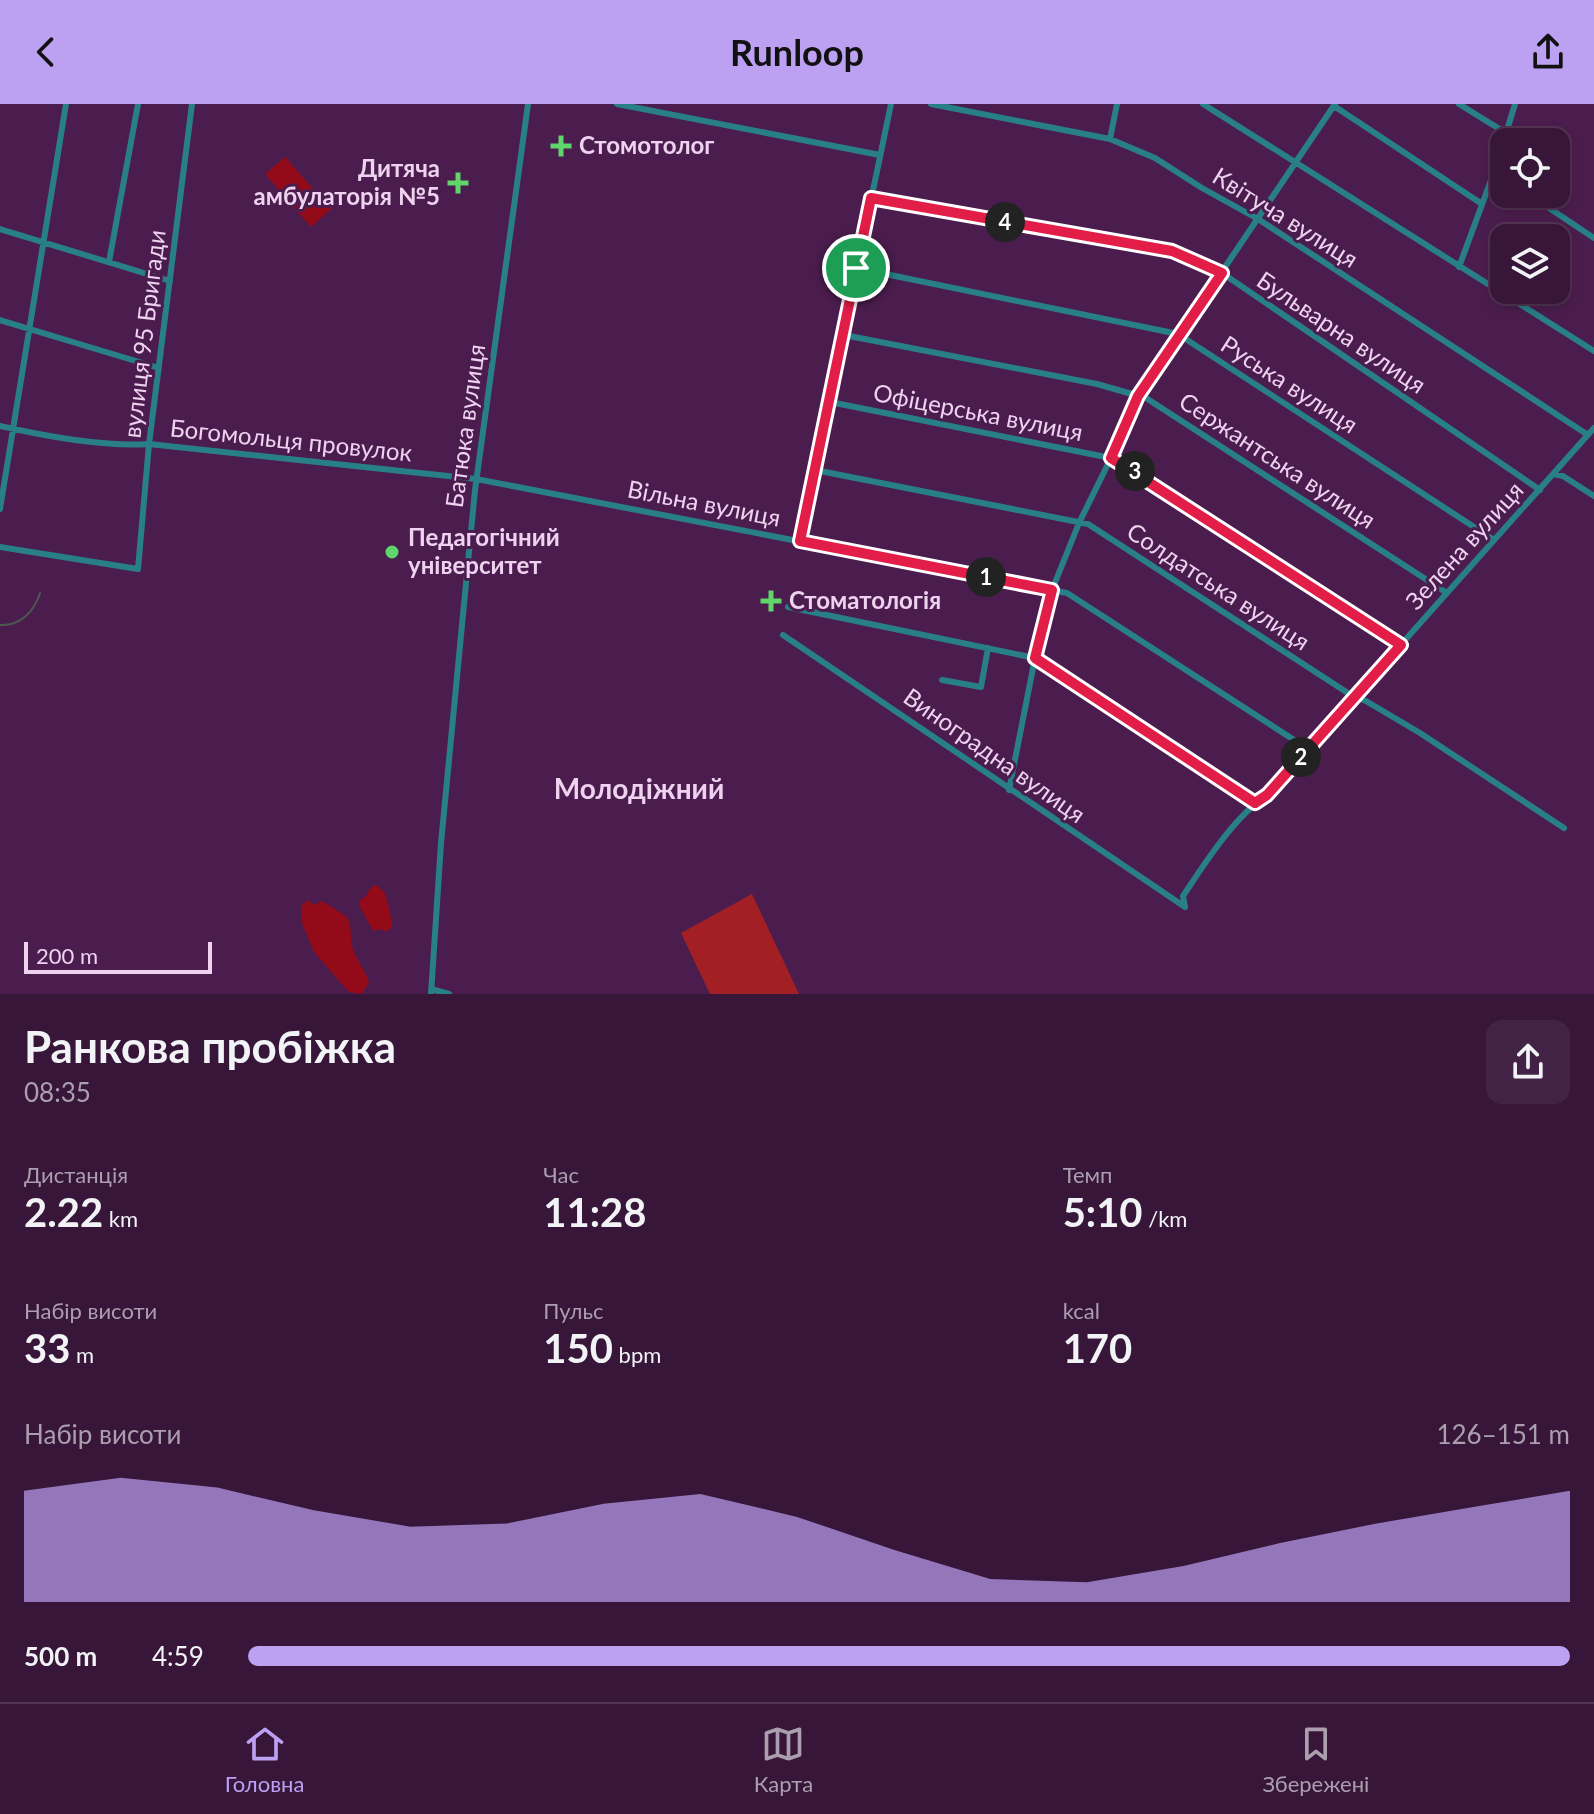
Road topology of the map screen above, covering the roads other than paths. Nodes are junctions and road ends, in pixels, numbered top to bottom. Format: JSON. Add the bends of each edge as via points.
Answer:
{"nodes":[{"id":1,"x":66,"y":104,"type":"edge"},
{"id":2,"x":138,"y":104,"type":"edge"},
{"id":3,"x":192,"y":104,"type":"edge"},
{"id":4,"x":528,"y":104,"type":"edge"},
{"id":5,"x":617,"y":104,"type":"edge"},
{"id":6,"x":891,"y":104,"type":"edge"},
{"id":7,"x":931,"y":104,"type":"edge"},
{"id":8,"x":1117,"y":104,"type":"edge"},
{"id":9,"x":1203,"y":104,"type":"edge"},
{"id":10,"x":1459,"y":104,"type":"edge"},
{"id":11,"x":1515,"y":104,"type":"edge"},
{"id":12,"x":1335,"y":105,"type":"edge"},
{"id":13,"x":1498,"y":128,"type":"edge"},
{"id":14,"x":1508,"y":128,"type":"edge"},
{"id":15,"x":1110,"y":139,"type":"junction"},
{"id":16,"x":880,"y":155,"type":"junction"},
{"id":17,"x":1296,"y":164,"type":"junction"},
{"id":18,"x":1490,"y":183,"type":"edge"},
{"id":19,"x":871,"y":198,"type":"junction"},
{"id":20,"x":1482,"y":204,"type":"junction"},
{"id":21,"x":1549,"y":208,"type":"edge"},
{"id":22,"x":1258,"y":219,"type":"junction"},
{"id":23,"x":0,"y":229,"type":"edge"},
{"id":24,"x":1594,"y":238,"type":"edge"},
{"id":25,"x":44,"y":242,"type":"junction"},
{"id":26,"x":109,"y":262,"type":"junction"},
{"id":27,"x":1459,"y":267,"type":"junction"},
{"id":28,"x":856,"y":268,"type":"junction"},
{"id":29,"x":1222,"y":273,"type":"junction"},
{"id":30,"x":170,"y":281,"type":"junction"},
{"id":31,"x":0,"y":320,"type":"edge"},
{"id":32,"x":30,"y":328,"type":"junction"},
{"id":33,"x":1178,"y":334,"type":"junction"},
{"id":34,"x":844,"y":335,"type":"junction"},
{"id":35,"x":1594,"y":351,"type":"edge"},
{"id":36,"x":159,"y":368,"type":"junction"},
{"id":37,"x":1138,"y":396,"type":"junction"},
{"id":38,"x":830,"y":402,"type":"junction"},
{"id":39,"x":0,"y":426,"type":"edge"},
{"id":40,"x":1594,"y":428,"type":"edge"},
{"id":41,"x":13,"y":429,"type":"junction"},
{"id":42,"x":1588,"y":435,"type":"junction"},
{"id":43,"x":149,"y":444,"type":"junction"},
{"id":44,"x":1111,"y":458,"type":"junction"},
{"id":45,"x":815,"y":470,"type":"junction"},
{"id":46,"x":1553,"y":474,"type":"junction"},
{"id":47,"x":476,"y":479,"type":"junction"},
{"id":48,"x":1540,"y":490,"type":"junction"},
{"id":49,"x":1594,"y":496,"type":"edge"},
{"id":50,"x":0,"y":509,"type":"edge"},
{"id":51,"x":1079,"y":523,"type":"junction"},
{"id":52,"x":1494,"y":540,"type":"junction"},
{"id":53,"x":800,"y":541,"type":"junction"},
{"id":54,"x":0,"y":547,"type":"edge"},
{"id":55,"x":1052,"y":590,"type":"junction"},
{"id":56,"x":1447,"y":593,"type":"junction"},
{"id":57,"x":788,"y":607,"type":"dead end"},
{"id":58,"x":783,"y":635,"type":"dead end"},
{"id":59,"x":1401,"y":645,"type":"junction"},
{"id":60,"x":988,"y":648,"type":"junction"},
{"id":61,"x":1035,"y":658,"type":"junction"},
{"id":62,"x":942,"y":680,"type":"dead end"},
{"id":63,"x":1354,"y":697,"type":"junction"},
{"id":64,"x":1308,"y":749,"type":"junction"},
{"id":65,"x":1009,"y":790,"type":"junction"},
{"id":66,"x":1255,"y":803,"type":"junction"},
{"id":67,"x":1564,"y":828,"type":"dead end"},
{"id":68,"x":1185,"y":907,"type":"joint"},
{"id":69,"x":431,"y":991,"type":"edge"},
{"id":70,"x":449,"y":994,"type":"edge"}],
"edges":[{"from":1,"to":25,"type":"street"},
{"from":2,"to":26,"type":"street"},
{"from":3,"to":30,"type":"street","name":"вулиця 95 Бригади"},
{"from":4,"to":47,"type":"street","name":"Батюка вулиця"},
{"from":5,"to":16,"type":"street"},
{"from":6,"to":16,"type":"street"},
{"from":7,"to":15,"type":"street","name":"Квітуча вулиця"},
{"from":8,"to":15,"type":"street"},
{"from":9,"to":17,"type":"street"},
{"from":10,"to":13,"type":"street"},
{"from":11,"to":14,"type":"street"},
{"from":12,"to":17,"type":"street"},
{"from":12,"to":20,"type":"street"},
{"from":15,"to":22,"type":"street","name":"Квітуча вулиця","via":[[1155,158]]},
{"from":16,"to":19,"type":"street"},
{"from":17,"to":22,"type":"street"},
{"from":17,"to":27,"type":"street"},
{"from":18,"to":20,"type":"street"},
{"from":19,"to":28,"type":"street"},
{"from":19,"to":29,"type":"street","name":"Бульварна вулиця","via":[[1172,251]]},
{"from":20,"to":27,"type":"street"},
{"from":21,"to":24,"type":"street"},
{"from":22,"to":29,"type":"street"},
{"from":22,"to":42,"type":"street","name":"Квітуча вулиця"},
{"from":23,"to":25,"type":"street"},
{"from":25,"to":26,"type":"street"},
{"from":25,"to":32,"type":"street"},
{"from":26,"to":30,"type":"street"},
{"from":27,"to":35,"type":"street"},
{"from":28,"to":33,"type":"street","name":"Руська вулиця"},
{"from":28,"to":34,"type":"street"},
{"from":29,"to":33,"type":"street"},
{"from":29,"to":48,"type":"street","name":"Бульварна вулиця"},
{"from":30,"to":36,"type":"street","name":"вулиця 95 Бригади"},
{"from":31,"to":32,"type":"street"},
{"from":32,"to":36,"type":"street"},
{"from":32,"to":41,"type":"street"},
{"from":33,"to":37,"type":"street"},
{"from":33,"to":52,"type":"street","name":"Руська вулиця"},
{"from":34,"to":37,"type":"street","name":"Сержантська вулиця"},
{"from":34,"to":38,"type":"street"},
{"from":36,"to":43,"type":"street","name":"вулиця 95 Бригади"},
{"from":37,"to":44,"type":"street"},
{"from":37,"to":56,"type":"street","name":"Сержантська вулиця"},
{"from":38,"to":44,"type":"street","name":"Офіцерська вулиця"},
{"from":38,"to":45,"type":"street"},
{"from":39,"to":41,"type":"street","name":"Богомольця провулок"},
{"from":40,"to":42,"type":"street","name":"Зелена вулиця"},
{"from":41,"to":43,"type":"street","name":"Богомольця провулок"},
{"from":41,"to":50,"type":"street"},
{"from":42,"to":46,"type":"street","name":"Зелена вулиця"},
{"from":43,"to":47,"type":"street","name":"Богомольця провулок"},
{"from":43,"to":54,"type":"street","name":"вулиця 95 Бригади","via":[[138,569]]},
{"from":44,"to":51,"type":"street"},
{"from":44,"to":59,"type":"street","name":"Офіцерська вулиця"},
{"from":45,"to":51,"type":"street","name":"Солдатська вулиця"},
{"from":45,"to":53,"type":"street"},
{"from":46,"to":48,"type":"street","name":"Зелена вулиця"},
{"from":46,"to":49,"type":"street"},
{"from":47,"to":53,"type":"street","name":"Вільна вулиця"},
{"from":47,"to":69,"type":"street","name":"Батюка вулиця"},
{"from":48,"to":52,"type":"street","name":"Зелена вулиця"},
{"from":51,"to":55,"type":"street"},
{"from":51,"to":63,"type":"street","name":"Солдатська вулиця"},
{"from":52,"to":56,"type":"street","name":"Зелена вулиця"},
{"from":53,"to":55,"type":"street","name":"Вільна вулиця"},
{"from":55,"to":61,"type":"street"},
{"from":55,"to":64,"type":"street","name":"Вільна вулиця","via":[[1067,593]]},
{"from":56,"to":59,"type":"street","name":"Зелена вулиця"},
{"from":57,"to":60,"type":"street"},
{"from":58,"to":65,"type":"street","name":"Виноградна вулиця"},
{"from":59,"to":63,"type":"street","name":"Зелена вулиця"},
{"from":60,"to":61,"type":"street"},
{"from":60,"to":62,"type":"street","via":[[981,687]]},
{"from":61,"to":65,"type":"street"},
{"from":61,"to":66,"type":"street"},
{"from":63,"to":64,"type":"street","name":"Зелена вулиця"},
{"from":63,"to":67,"type":"street","name":"Солдатська вулиця","via":[[1420,733]]},
{"from":64,"to":66,"type":"street","name":"Зелена вулиця"},
{"from":65,"to":68,"type":"street","name":"Виноградна вулиця"},
{"from":66,"to":68,"type":"street","name":"Зелена вулиця","via":[[1206,861],[1183,896]]},
{"from":69,"to":70,"type":"street"}]}
